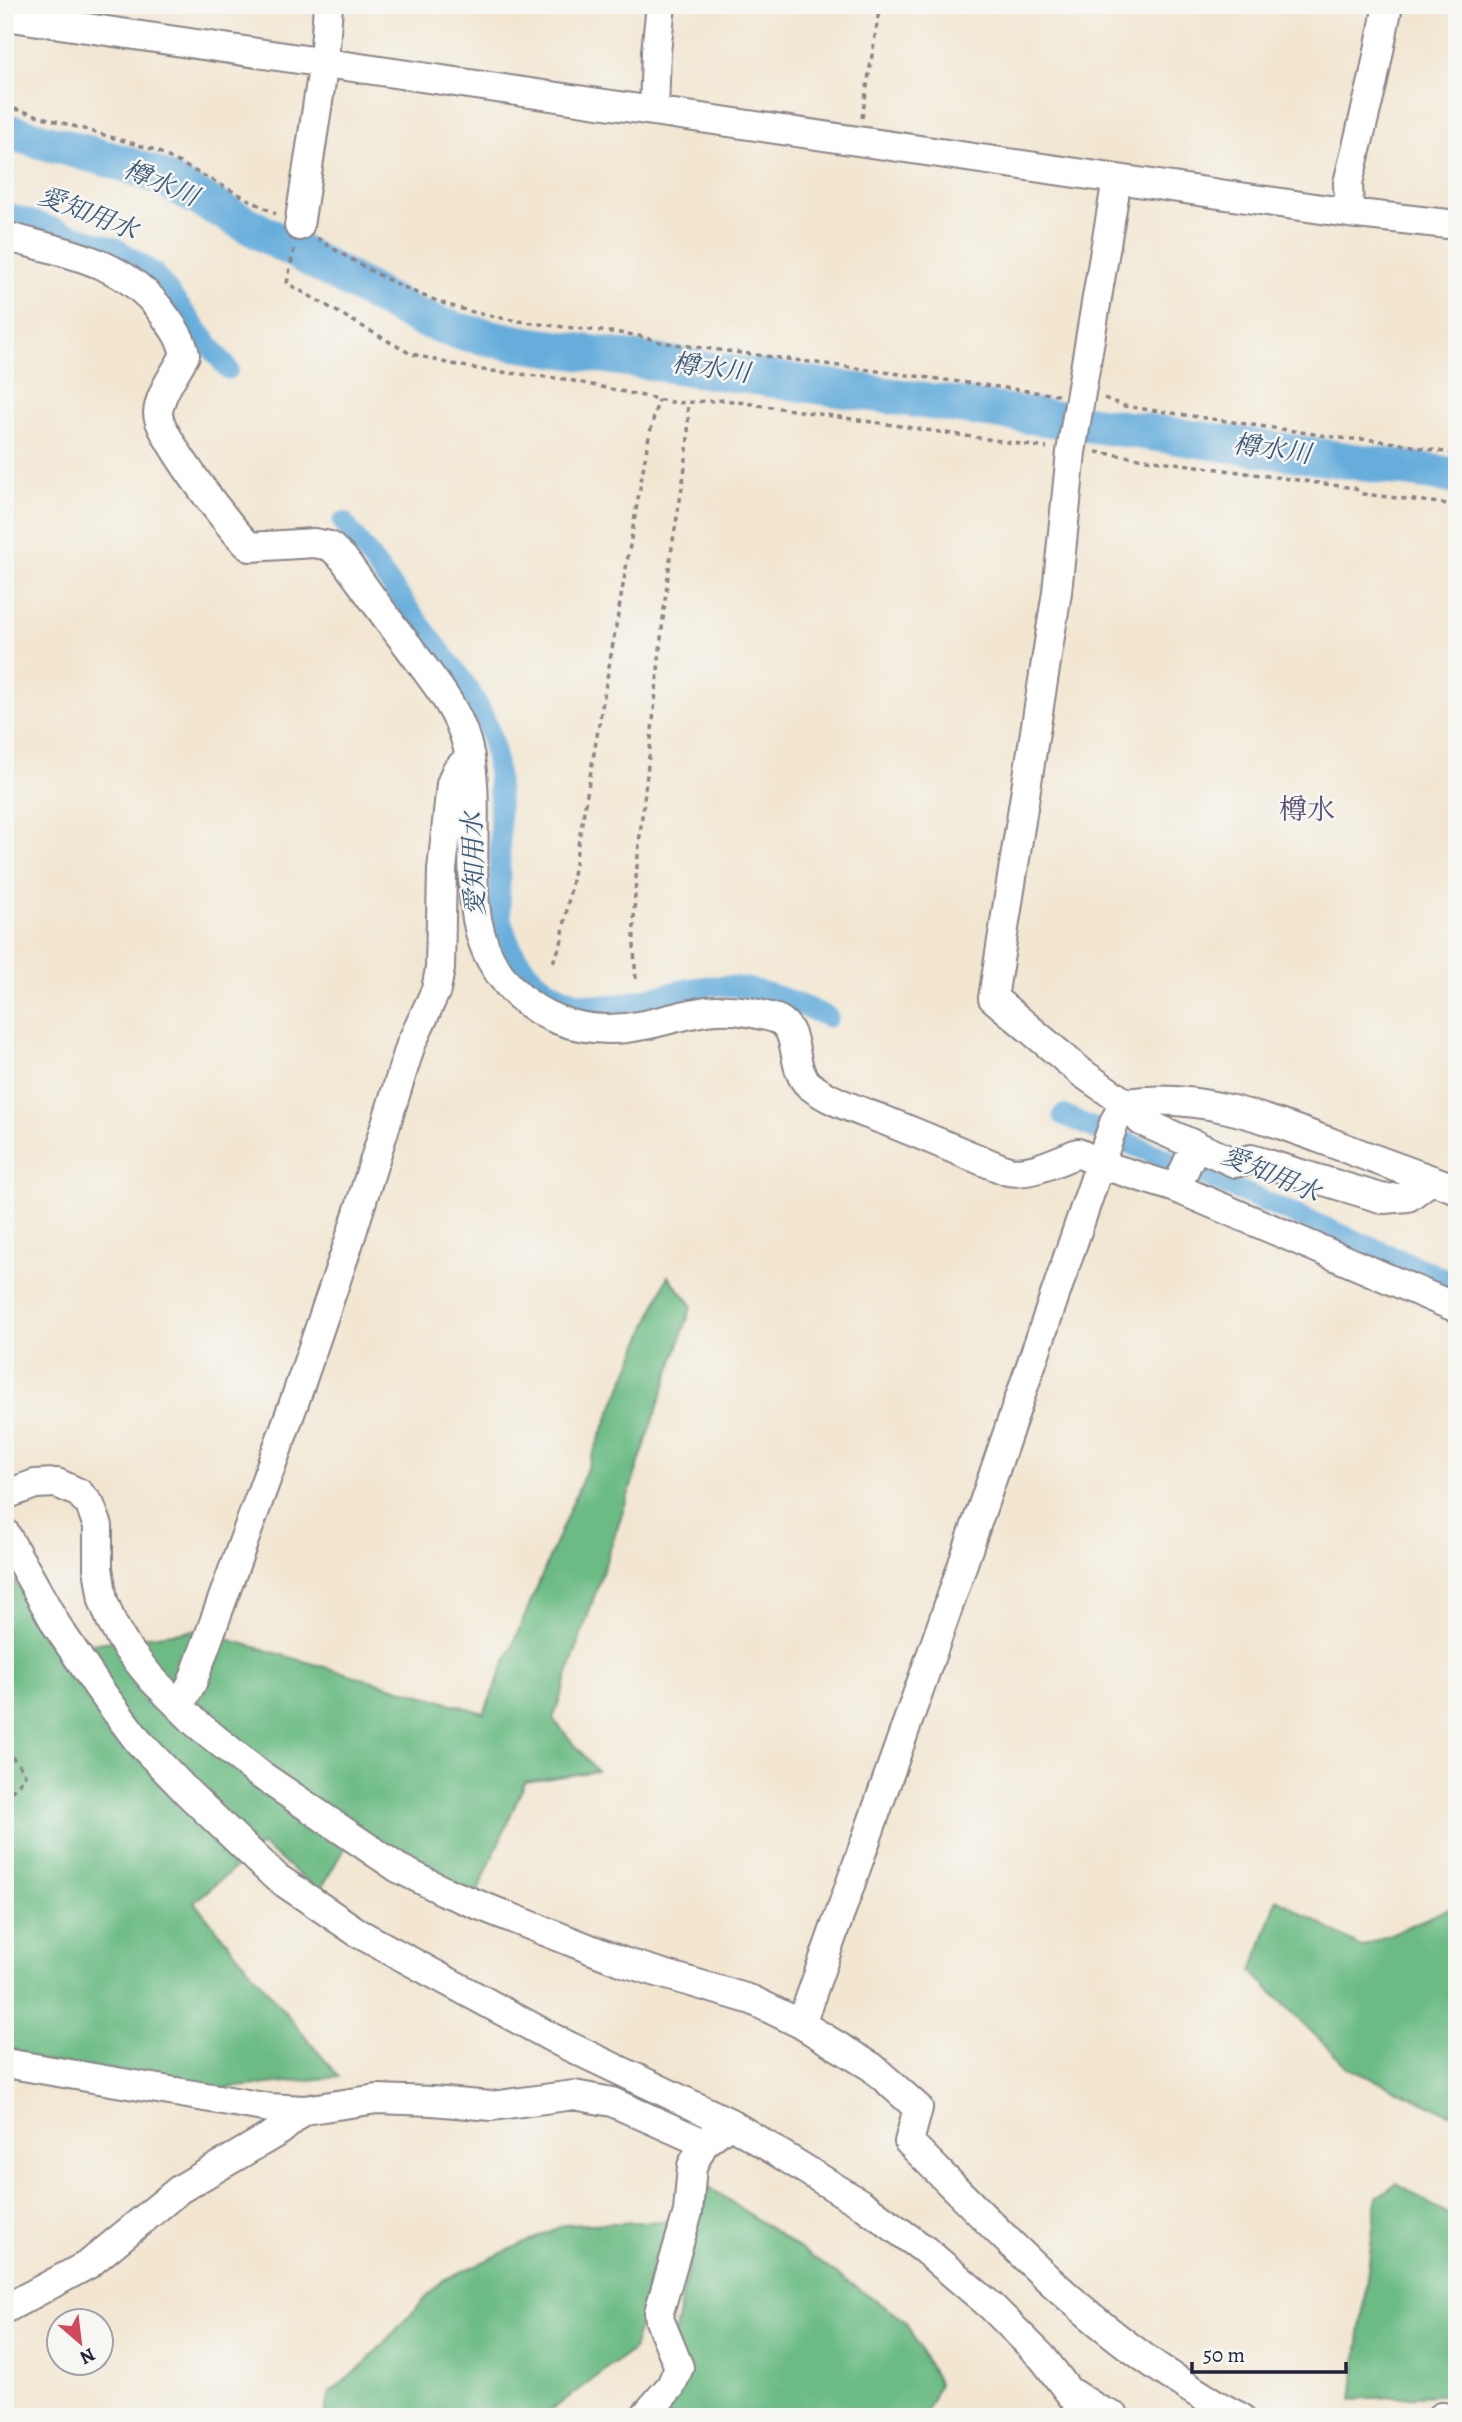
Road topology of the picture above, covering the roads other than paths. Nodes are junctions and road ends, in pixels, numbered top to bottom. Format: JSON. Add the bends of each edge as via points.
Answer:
{"nodes":[{"id":1,"x":328,"y":5,"type":"edge"},
{"id":2,"x":661,"y":5,"type":"edge"},
{"id":3,"x":1388,"y":5,"type":"edge"},
{"id":4,"x":5,"y":16,"type":"edge"},
{"id":5,"x":324,"y":62,"type":"junction"},
{"id":6,"x":654,"y":111,"type":"junction"},
{"id":7,"x":1117,"y":179,"type":"junction"},
{"id":8,"x":1349,"y":213,"type":"junction"},
{"id":9,"x":1457,"y":225,"type":"edge"},
{"id":10,"x":299,"y":226,"type":"road end"},
{"id":11,"x":5,"y":236,"type":"edge"},
{"id":12,"x":470,"y":757,"type":"junction"},
{"id":13,"x":1120,"y":1112,"type":"junction"},
{"id":14,"x":1196,"y":1145,"type":"junction"},
{"id":15,"x":1101,"y":1160,"type":"junction"},
{"id":16,"x":1444,"y":1185,"type":"edge"},
{"id":17,"x":1176,"y":1188,"type":"junction"},
{"id":18,"x":1457,"y":1308,"type":"edge"},
{"id":19,"x":8,"y":1488,"type":"edge"},
{"id":20,"x":5,"y":1533,"type":"edge"},
{"id":21,"x":179,"y":1706,"type":"junction"},
{"id":22,"x":801,"y":2024,"type":"junction"},
{"id":23,"x":5,"y":2063,"type":"edge"},
{"id":24,"x":304,"y":2110,"type":"junction"},
{"id":25,"x":730,"y":2123,"type":"junction"},
{"id":26,"x":704,"y":2143,"type":"junction"},
{"id":27,"x":5,"y":2309,"type":"edge"},
{"id":28,"x":1067,"y":2389,"type":"junction"},
{"id":29,"x":643,"y":2417,"type":"edge"},
{"id":30,"x":1088,"y":2417,"type":"edge"},
{"id":31,"x":1115,"y":2417,"type":"edge"},
{"id":32,"x":1240,"y":2417,"type":"edge"}],
"edges":[{"from":1,"to":5,"type":"street"},
{"from":2,"to":6,"type":"street"},
{"from":3,"to":8,"type":"street","via":[[1348,183]]},
{"from":4,"to":5,"type":"street"},
{"from":5,"to":6,"type":"street"},
{"from":5,"to":10,"type":"street"},
{"from":6,"to":7,"type":"street"},
{"from":7,"to":8,"type":"street"},
{"from":7,"to":13,"type":"street","via":[[1071,452],[1058,592],[993,998],[1082,1073]]},
{"from":8,"to":9,"type":"street"},
{"from":11,"to":12,"type":"street","via":[[101,264],[152,299],[183,343],[185,355],[158,413],[172,444],[230,527],[250,547],[314,544],[330,546],[343,558],[454,710]]},
{"from":12,"to":15,"type":"street","via":[[480,937],[505,982],[538,1011],[562,1023],[610,1030],[706,1010],[757,1014],[779,1020],[790,1031],[798,1069],[808,1084],[829,1097],[1008,1171],[1033,1170],[1078,1153]]},
{"from":12,"to":21,"type":"street","via":[[451,784],[436,990],[411,1044],[299,1387],[192,1683]]},
{"from":13,"to":14,"type":"street"},
{"from":13,"to":15,"type":"street"},
{"from":13,"to":16,"type":"street","via":[[1147,1100],[1184,1101],[1250,1113]]},
{"from":14,"to":16,"type":"street","via":[[1235,1163],[1251,1159],[1384,1199],[1408,1197]]},
{"from":14,"to":17,"type":"street"},
{"from":15,"to":17,"type":"street"},
{"from":15,"to":22,"type":"street"},
{"from":17,"to":18,"type":"street"},
{"from":19,"to":21,"type":"street","via":[[57,1483],[79,1493],[90,1505],[98,1526],[103,1600],[112,1623],[126,1647]]},
{"from":20,"to":25,"type":"street","via":[[57,1626],[138,1741],[276,1877],[360,1934],[560,2042]]},
{"from":21,"to":22,"type":"street","via":[[258,1773],[398,1868],[446,1892],[623,1962],[752,2000]]},
{"from":22,"to":32,"type":"street","via":[[872,2067],[918,2108],[909,2142],[1078,2308],[1129,2348]]},
{"from":23,"to":24,"type":"street"},
{"from":24,"to":26,"type":"street","via":[[377,2099],[492,2106],[574,2095],[612,2102]]},
{"from":24,"to":27,"type":"street","via":[[281,2130],[180,2189],[89,2264]]},
{"from":25,"to":26,"type":"street"},
{"from":25,"to":28,"type":"street","via":[[863,2205],[926,2250],[991,2306]]},
{"from":26,"to":29,"type":"street","via":[[692,2165],[688,2212],[659,2312],[679,2367],[671,2386]]},
{"from":28,"to":30,"type":"street"},
{"from":28,"to":31,"type":"street"}]}
